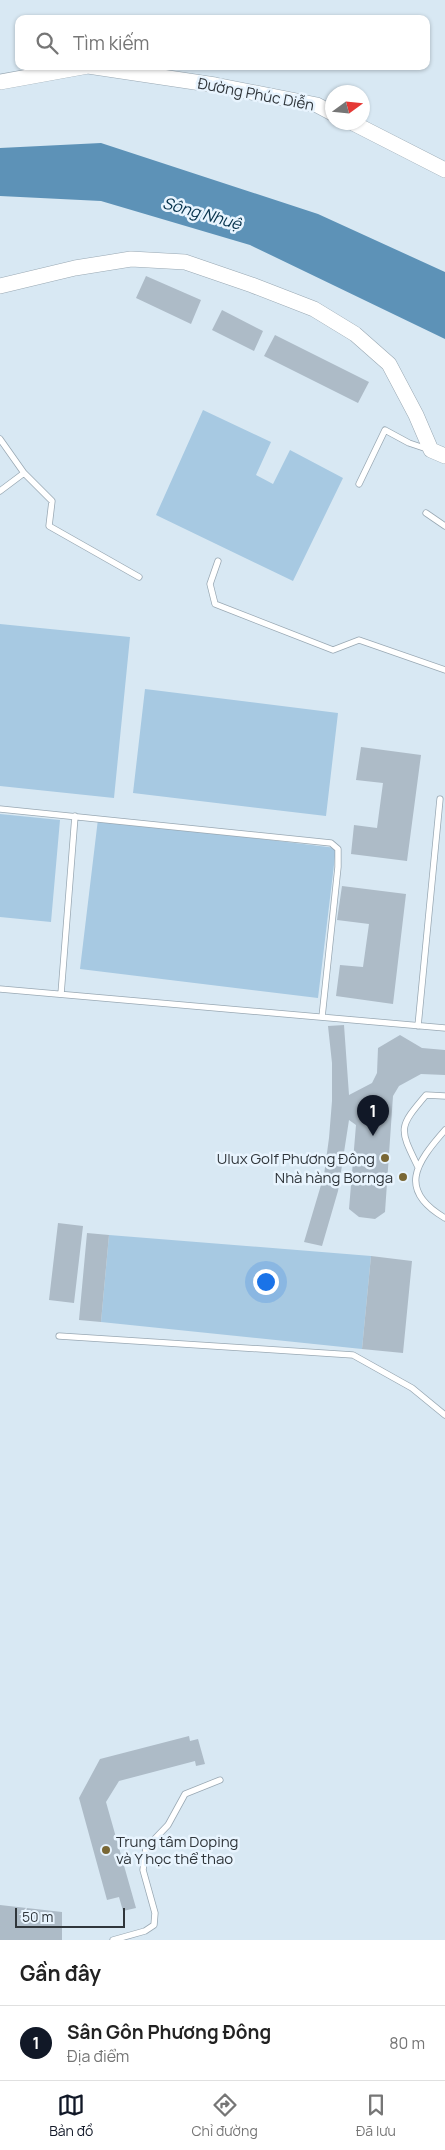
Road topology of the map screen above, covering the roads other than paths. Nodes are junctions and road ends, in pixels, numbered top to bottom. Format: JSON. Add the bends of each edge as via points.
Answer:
{"nodes":[{"id":1,"x":66,"y":70,"type":"edge"},
{"id":2,"x":115,"y":70,"type":"edge"},
{"id":3,"x":0,"y":82,"type":"edge"},
{"id":4,"x":325,"y":110,"type":"edge"},
{"id":5,"x":367,"y":130,"type":"edge"},
{"id":6,"x":445,"y":170,"type":"edge"},
{"id":7,"x":0,"y":286,"type":"edge"},
{"id":8,"x":0,"y":439,"type":"edge"},
{"id":9,"x":438,"y":453,"type":"edge"},
{"id":10,"x":24,"y":473,"type":"junction"},
{"id":11,"x":359,"y":484,"type":"dead end"},
{"id":12,"x":0,"y":491,"type":"edge"},
{"id":13,"x":426,"y":513,"type":"dead end"},
{"id":14,"x":445,"y":526,"type":"edge"},
{"id":15,"x":218,"y":560,"type":"dead end"},
{"id":16,"x":139,"y":577,"type":"dead end"},
{"id":17,"x":445,"y":670,"type":"edge"},
{"id":18,"x":440,"y":799,"type":"dead end"},
{"id":19,"x":0,"y":809,"type":"edge"},
{"id":20,"x":75,"y":816,"type":"junction"},
{"id":21,"x":0,"y":989,"type":"edge"},
{"id":22,"x":61,"y":994,"type":"junction"},
{"id":23,"x":322,"y":1017,"type":"junction"},
{"id":24,"x":418,"y":1026,"type":"junction"},
{"id":25,"x":445,"y":1028,"type":"edge"},
{"id":26,"x":445,"y":1096,"type":"edge"},
{"id":27,"x":445,"y":1130,"type":"edge"},
{"id":28,"x":418,"y":1166,"type":"junction"},
{"id":29,"x":445,"y":1218,"type":"edge"},
{"id":30,"x":59,"y":1336,"type":"dead end"},
{"id":31,"x":445,"y":1415,"type":"edge"},
{"id":32,"x":220,"y":1780,"type":"dead end"},
{"id":33,"x":113,"y":1940,"type":"edge"}],
"edges":[{"from":1,"to":3,"type":"street","name":"Đường Phúc Diễn"},
{"from":2,"to":4,"type":"street","name":"Đường Phúc Diễn","via":[[215,85]]},
{"from":5,"to":6,"type":"street"},
{"from":7,"to":9,"type":"street","via":[[75,268],[132,259],[185,262],[252,285],[314,309],[355,334],[389,364]]},
{"from":8,"to":10,"type":"lane"},
{"from":9,"to":11,"type":"lane","via":[[385,430]]},
{"from":10,"to":12,"type":"lane"},
{"from":10,"to":16,"type":"lane","via":[[52,501],[49,526]]},
{"from":13,"to":14,"type":"lane"},
{"from":15,"to":17,"type":"lane","via":[[210,584],[215,604],[333,650],[359,640]]},
{"from":18,"to":24,"type":"lane"},
{"from":19,"to":20,"type":"lane"},
{"from":20,"to":22,"type":"lane"},
{"from":20,"to":23,"type":"lane","via":[[331,843],[338,849],[338,867]]},
{"from":21,"to":22,"type":"lane"},
{"from":22,"to":23,"type":"lane"},
{"from":23,"to":24,"type":"lane"},
{"from":24,"to":25,"type":"lane"},
{"from":26,"to":28,"type":"lane","via":[[426,1095],[406,1118],[403,1136]]},
{"from":27,"to":28,"type":"lane","via":[[424,1153]]},
{"from":28,"to":29,"type":"lane","via":[[415,1179],[423,1202]]},
{"from":30,"to":31,"type":"lane","via":[[353,1355],[412,1388]]},
{"from":32,"to":33,"type":"lane","via":[[185,1794],[168,1825],[146,1848],[143,1870],[155,1913],[154,1925],[145,1931]]}]}
